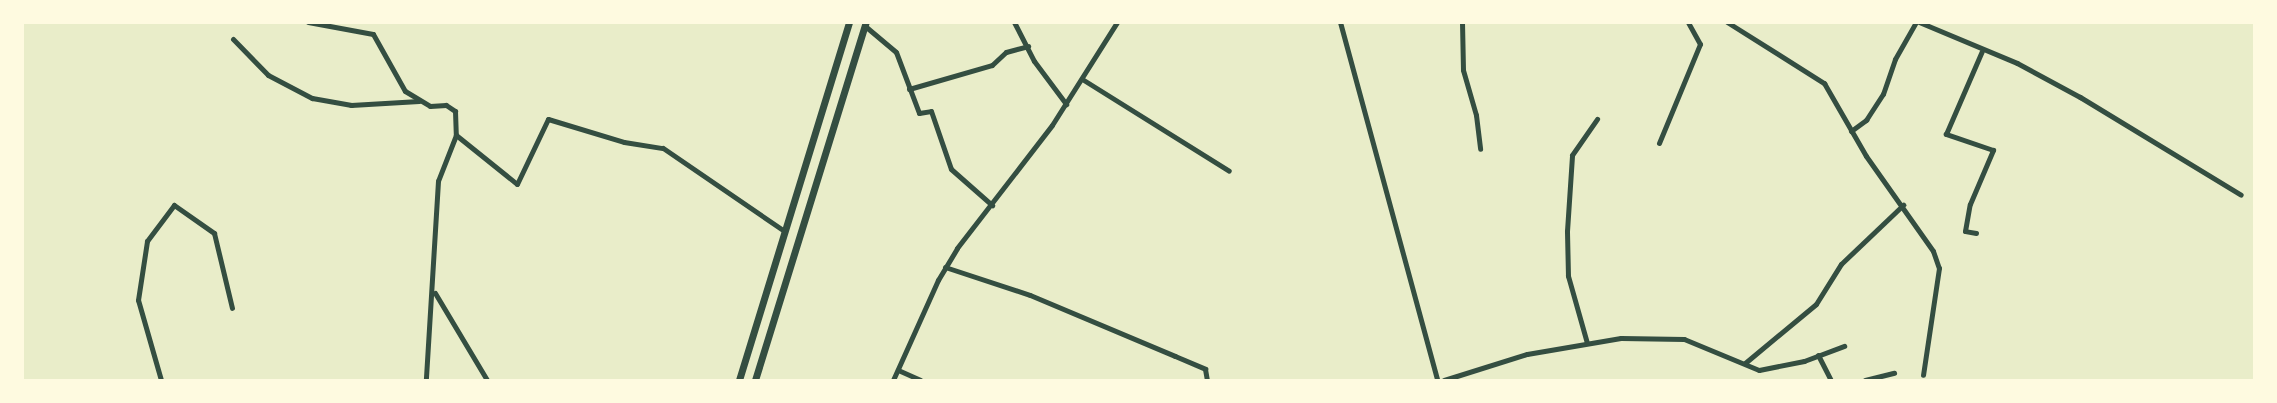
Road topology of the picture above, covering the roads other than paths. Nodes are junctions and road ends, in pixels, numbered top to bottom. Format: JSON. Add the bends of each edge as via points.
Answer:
{"nodes":[{"id":1,"x":308,"y":22,"type":"edge"},
{"id":2,"x":849,"y":22,"type":"edge"},
{"id":3,"x":1014,"y":22,"type":"edge"},
{"id":4,"x":1117,"y":22,"type":"edge"},
{"id":5,"x":1340,"y":22,"type":"edge"},
{"id":6,"x":1462,"y":22,"type":"edge"},
{"id":7,"x":1688,"y":22,"type":"edge"},
{"id":8,"x":1727,"y":22,"type":"edge"},
{"id":9,"x":1918,"y":22,"type":"edge"},
{"id":10,"x":866,"y":24,"type":"edge"},
{"id":11,"x":233,"y":39,"type":"dead end"},
{"id":12,"x":1028,"y":46,"type":"junction"},
{"id":13,"x":1982,"y":51,"type":"junction"},
{"id":14,"x":1082,"y":79,"type":"junction"},
{"id":15,"x":909,"y":89,"type":"junction"},
{"id":16,"x":419,"y":101,"type":"junction"},
{"id":17,"x":1066,"y":104,"type":"junction"},
{"id":18,"x":1597,"y":119,"type":"dead end"},
{"id":19,"x":1851,"y":131,"type":"junction"},
{"id":20,"x":456,"y":135,"type":"junction"},
{"id":21,"x":1659,"y":143,"type":"dead end"},
{"id":22,"x":1480,"y":149,"type":"dead end"},
{"id":23,"x":1229,"y":171,"type":"dead end"},
{"id":24,"x":2241,"y":195,"type":"dead end"},
{"id":25,"x":1903,"y":204,"type":"junction"},
{"id":26,"x":992,"y":205,"type":"junction"},
{"id":27,"x":784,"y":231,"type":"junction"},
{"id":28,"x":1976,"y":233,"type":"dead end"},
{"id":29,"x":945,"y":267,"type":"junction"},
{"id":30,"x":434,"y":291,"type":"junction"},
{"id":31,"x":232,"y":308,"type":"dead end"},
{"id":32,"x":1587,"y":343,"type":"junction"},
{"id":33,"x":1844,"y":346,"type":"dead end"},
{"id":34,"x":1818,"y":356,"type":"junction"},
{"id":35,"x":1745,"y":363,"type":"junction"},
{"id":36,"x":898,"y":370,"type":"junction"},
{"id":37,"x":1894,"y":373,"type":"dead end"},
{"id":38,"x":1923,"y":374,"type":"dead end"},
{"id":39,"x":1880,"y":378,"type":"edge"},
{"id":40,"x":161,"y":380,"type":"edge"},
{"id":41,"x":426,"y":380,"type":"edge"},
{"id":42,"x":487,"y":380,"type":"edge"},
{"id":43,"x":739,"y":380,"type":"edge"},
{"id":44,"x":755,"y":380,"type":"edge"},
{"id":45,"x":893,"y":380,"type":"edge"},
{"id":46,"x":920,"y":380,"type":"edge"},
{"id":47,"x":1207,"y":380,"type":"edge"},
{"id":48,"x":1437,"y":380,"type":"edge"},
{"id":49,"x":1444,"y":380,"type":"edge"},
{"id":50,"x":1831,"y":380,"type":"edge"},
{"id":51,"x":1865,"y":380,"type":"edge"}],
"edges":[{"from":1,"to":16,"type":"street","via":[[373,34],[406,91]]},
{"from":2,"to":27,"type":"street"},
{"from":3,"to":12,"type":"street"},
{"from":4,"to":14,"type":"street"},
{"from":5,"to":48,"type":"street"},
{"from":6,"to":22,"type":"street","via":[[1463,70],[1476,115]]},
{"from":7,"to":21,"type":"street","via":[[1700,44]]},
{"from":8,"to":19,"type":"street","via":[[1824,83]]},
{"from":9,"to":13,"type":"street"},
{"from":9,"to":19,"type":"street","via":[[1895,59],[1883,94],[1866,120]]},
{"from":10,"to":15,"type":"street","via":[[896,52]]},
{"from":10,"to":44,"type":"street"},
{"from":11,"to":16,"type":"street","via":[[268,75],[312,98],[351,106]]},
{"from":12,"to":15,"type":"street","via":[[1006,52],[992,65]]},
{"from":12,"to":17,"type":"street","via":[[1034,62]]},
{"from":13,"to":24,"type":"street","via":[[2017,64],[2080,97]]},
{"from":13,"to":28,"type":"street","via":[[1946,134],[1993,150],[1970,204],[1965,231]]},
{"from":14,"to":17,"type":"street"},
{"from":14,"to":23,"type":"street"},
{"from":15,"to":26,"type":"street","via":[[919,113],[931,111],[951,169]]},
{"from":16,"to":20,"type":"street","via":[[446,105],[455,111]]},
{"from":17,"to":26,"type":"street"},
{"from":18,"to":32,"type":"street","via":[[1572,155],[1567,231],[1568,276]]},
{"from":19,"to":25,"type":"street"},
{"from":20,"to":27,"type":"street","via":[[516,184],[548,119],[624,142],[664,148]]},
{"from":20,"to":30,"type":"street","via":[[438,181]]},
{"from":25,"to":35,"type":"street","via":[[1840,264],[1816,304]]},
{"from":25,"to":38,"type":"street","via":[[1939,268]]},
{"from":26,"to":29,"type":"street"},
{"from":27,"to":43,"type":"street"},
{"from":29,"to":36,"type":"street"},
{"from":29,"to":47,"type":"street","via":[[1030,295],[1175,356],[1204,370]]},
{"from":30,"to":41,"type":"street"},
{"from":30,"to":42,"type":"street"},
{"from":31,"to":40,"type":"street","via":[[214,234],[174,205],[147,241],[138,300]]},
{"from":32,"to":35,"type":"street","via":[[1659,336],[1684,339]]},
{"from":32,"to":49,"type":"street","via":[[1527,354]]},
{"from":33,"to":34,"type":"street"},
{"from":34,"to":35,"type":"street","via":[[1772,369]]},
{"from":34,"to":50,"type":"street"},
{"from":36,"to":45,"type":"street"},
{"from":36,"to":46,"type":"street"},
{"from":37,"to":39,"type":"street"},
{"from":39,"to":51,"type":"street"}]}
